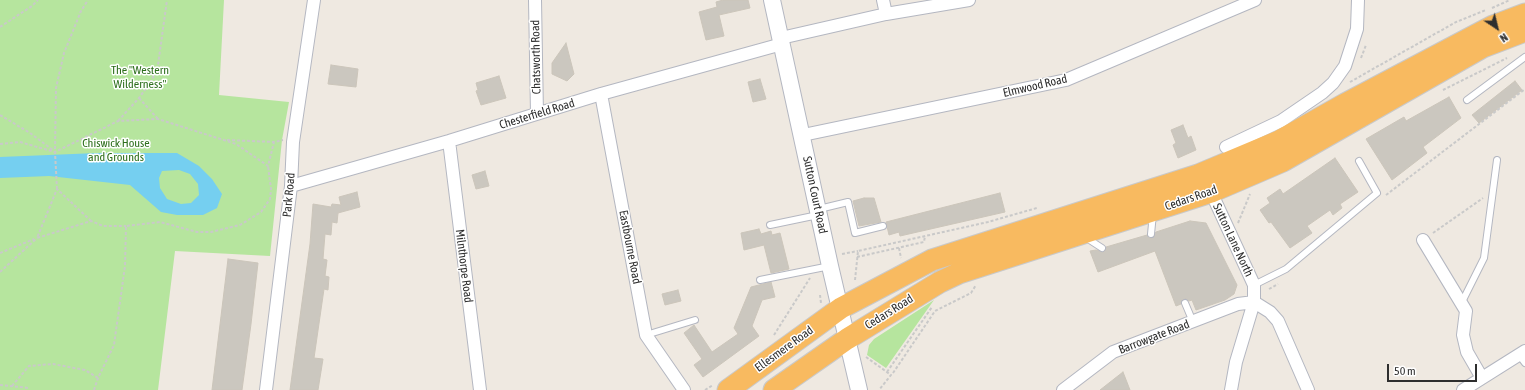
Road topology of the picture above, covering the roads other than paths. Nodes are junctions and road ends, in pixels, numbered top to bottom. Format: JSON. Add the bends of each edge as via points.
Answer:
{"nodes":[{"id":1,"x":314,"y":0,"type":"edge"},
{"id":2,"x":535,"y":0,"type":"edge"},
{"id":3,"x":772,"y":0,"type":"edge"},
{"id":4,"x":883,"y":0,"type":"edge"},
{"id":5,"x":969,"y":0,"type":"edge"},
{"id":6,"x":1254,"y":0,"type":"edge"},
{"id":7,"x":1358,"y":0,"type":"edge"},
{"id":8,"x":886,"y":14,"type":"junction"},
{"id":9,"x":1525,"y":14,"type":"edge"},
{"id":10,"x":1525,"y":31,"type":"edge"},
{"id":11,"x":782,"y":41,"type":"junction"},
{"id":12,"x":1525,"y":57,"type":"edge"},
{"id":13,"x":601,"y":94,"type":"junction"},
{"id":14,"x":1467,"y":100,"type":"dead end"},
{"id":15,"x":537,"y":114,"type":"junction"},
{"id":16,"x":803,"y":135,"type":"junction"},
{"id":17,"x":449,"y":141,"type":"junction"},
{"id":18,"x":1226,"y":147,"type":"dead end"},
{"id":19,"x":1497,"y":160,"type":"dead end"},
{"id":20,"x":1359,"y":161,"type":"dead end"},
{"id":21,"x":291,"y":186,"type":"junction"},
{"id":22,"x":1211,"y":192,"type":"junction"},
{"id":23,"x":1154,"y":211,"type":"junction"},
{"id":24,"x":819,"y":212,"type":"junction"},
{"id":25,"x":770,"y":225,"type":"dead end"},
{"id":26,"x":883,"y":226,"type":"dead end"},
{"id":27,"x":1081,"y":234,"type":"junction"},
{"id":28,"x":1151,"y":234,"type":"dead end"},
{"id":29,"x":1423,"y":240,"type":"road end"},
{"id":30,"x":1102,"y":248,"type":"dead end"},
{"id":31,"x":825,"y":264,"type":"junction"},
{"id":32,"x":760,"y":280,"type":"dead end"},
{"id":33,"x":1254,"y":285,"type":"junction"},
{"id":34,"x":1254,"y":302,"type":"junction"},
{"id":35,"x":1462,"y":302,"type":"junction"},
{"id":36,"x":1185,"y":303,"type":"dead end"},
{"id":37,"x":840,"y":308,"type":"junction"},
{"id":38,"x":695,"y":320,"type":"dead end"},
{"id":39,"x":1193,"y":322,"type":"junction"},
{"id":40,"x":646,"y":335,"type":"junction"},
{"id":41,"x":847,"y":338,"type":"junction"},
{"id":42,"x":1523,"y":356,"type":"edge"},
{"id":43,"x":1482,"y":378,"type":"junction"},
{"id":44,"x":266,"y":390,"type":"edge"},
{"id":45,"x":480,"y":390,"type":"edge"},
{"id":46,"x":684,"y":390,"type":"edge"},
{"id":47,"x":728,"y":390,"type":"edge"},
{"id":48,"x":774,"y":390,"type":"edge"},
{"id":49,"x":859,"y":390,"type":"edge"},
{"id":50,"x":1063,"y":390,"type":"edge"},
{"id":51,"x":1231,"y":390,"type":"edge"},
{"id":52,"x":1308,"y":390,"type":"edge"},
{"id":53,"x":1463,"y":390,"type":"edge"}],
"edges":[{"from":1,"to":21,"type":"street","name":"Park Road","via":[[293,142]]},
{"from":2,"to":15,"type":"street","name":"Chatsworth Road"},
{"from":3,"to":11,"type":"street","name":"Sutton Court Road"},
{"from":4,"to":8,"type":"street"},
{"from":5,"to":8,"type":"street","name":"Chesterfield Road"},
{"from":6,"to":16,"type":"street","name":"Elmwood Road","via":[[1066,80]]},
{"from":7,"to":18,"type":"street","via":[[1357,29],[1345,66],[1333,83],[1281,121]]},
{"from":8,"to":11,"type":"street","name":"Chesterfield Road"},
{"from":9,"to":37,"type":"highway","name":"Cedars Road","via":[[1493,26],[1279,141],[1198,175],[932,260]]},
{"from":10,"to":22,"type":"highway","name":"Cedars Road","via":[[1483,47],[1283,161]]},
{"from":11,"to":13,"type":"street","name":"Chesterfield Road"},
{"from":11,"to":16,"type":"street","name":"Sutton Court Road"},
{"from":12,"to":14,"type":"lane"},
{"from":13,"to":15,"type":"street","name":"Chesterfield Road"},
{"from":13,"to":40,"type":"street","name":"Eastbourne Road"},
{"from":15,"to":17,"type":"street","name":"Chesterfield Road"},
{"from":16,"to":24,"type":"street","name":"Sutton Court Road"},
{"from":17,"to":21,"type":"street","name":"Chesterfield Road"},
{"from":17,"to":45,"type":"street","name":"Milnthorpe Road"},
{"from":19,"to":35,"type":"lane","via":[[1484,258]]},
{"from":20,"to":33,"type":"lane","via":[[1377,193],[1286,269]]},
{"from":21,"to":44,"type":"street","name":"Park Road"},
{"from":22,"to":23,"type":"highway","name":"Cedars Road"},
{"from":22,"to":33,"type":"street","name":"Sutton Lane North"},
{"from":23,"to":27,"type":"highway","name":"Cedars Road"},
{"from":23,"to":28,"type":"lane"},
{"from":24,"to":25,"type":"lane"},
{"from":24,"to":26,"type":"lane","via":[[848,202],[855,233]]},
{"from":24,"to":31,"type":"street","name":"Sutton Court Road"},
{"from":27,"to":30,"type":"lane"},
{"from":27,"to":41,"type":"highway","name":"Cedars Road","via":[[959,273],[914,296]]},
{"from":29,"to":35,"type":"street"},
{"from":31,"to":32,"type":"lane"},
{"from":31,"to":37,"type":"street","name":"Sutton Court Road"},
{"from":33,"to":34,"type":"street","name":"Sutton Lane North"},
{"from":34,"to":39,"type":"street","name":"Barrowgate Road","via":[[1238,304]]},
{"from":34,"to":51,"type":"street","name":"Sutton Lane North","via":[[1236,362]]},
{"from":34,"to":52,"type":"street","via":[[1270,312],[1278,321]]},
{"from":35,"to":43,"type":"street","via":[[1466,310],[1463,335],[1466,352]]},
{"from":36,"to":39,"type":"lane"},
{"from":37,"to":41,"type":"street","name":"Sutton Court Road"},
{"from":37,"to":47,"type":"highway","name":"Ellesmere Road"},
{"from":38,"to":40,"type":"lane"},
{"from":39,"to":50,"type":"street","name":"Barrowgate Road","via":[[1113,352]]},
{"from":40,"to":46,"type":"street","name":"Eastbourne Road"},
{"from":41,"to":48,"type":"highway"},
{"from":41,"to":49,"type":"street","name":"Sutton Court Road"},
{"from":42,"to":43,"type":"street"},
{"from":43,"to":53,"type":"street"}]}
